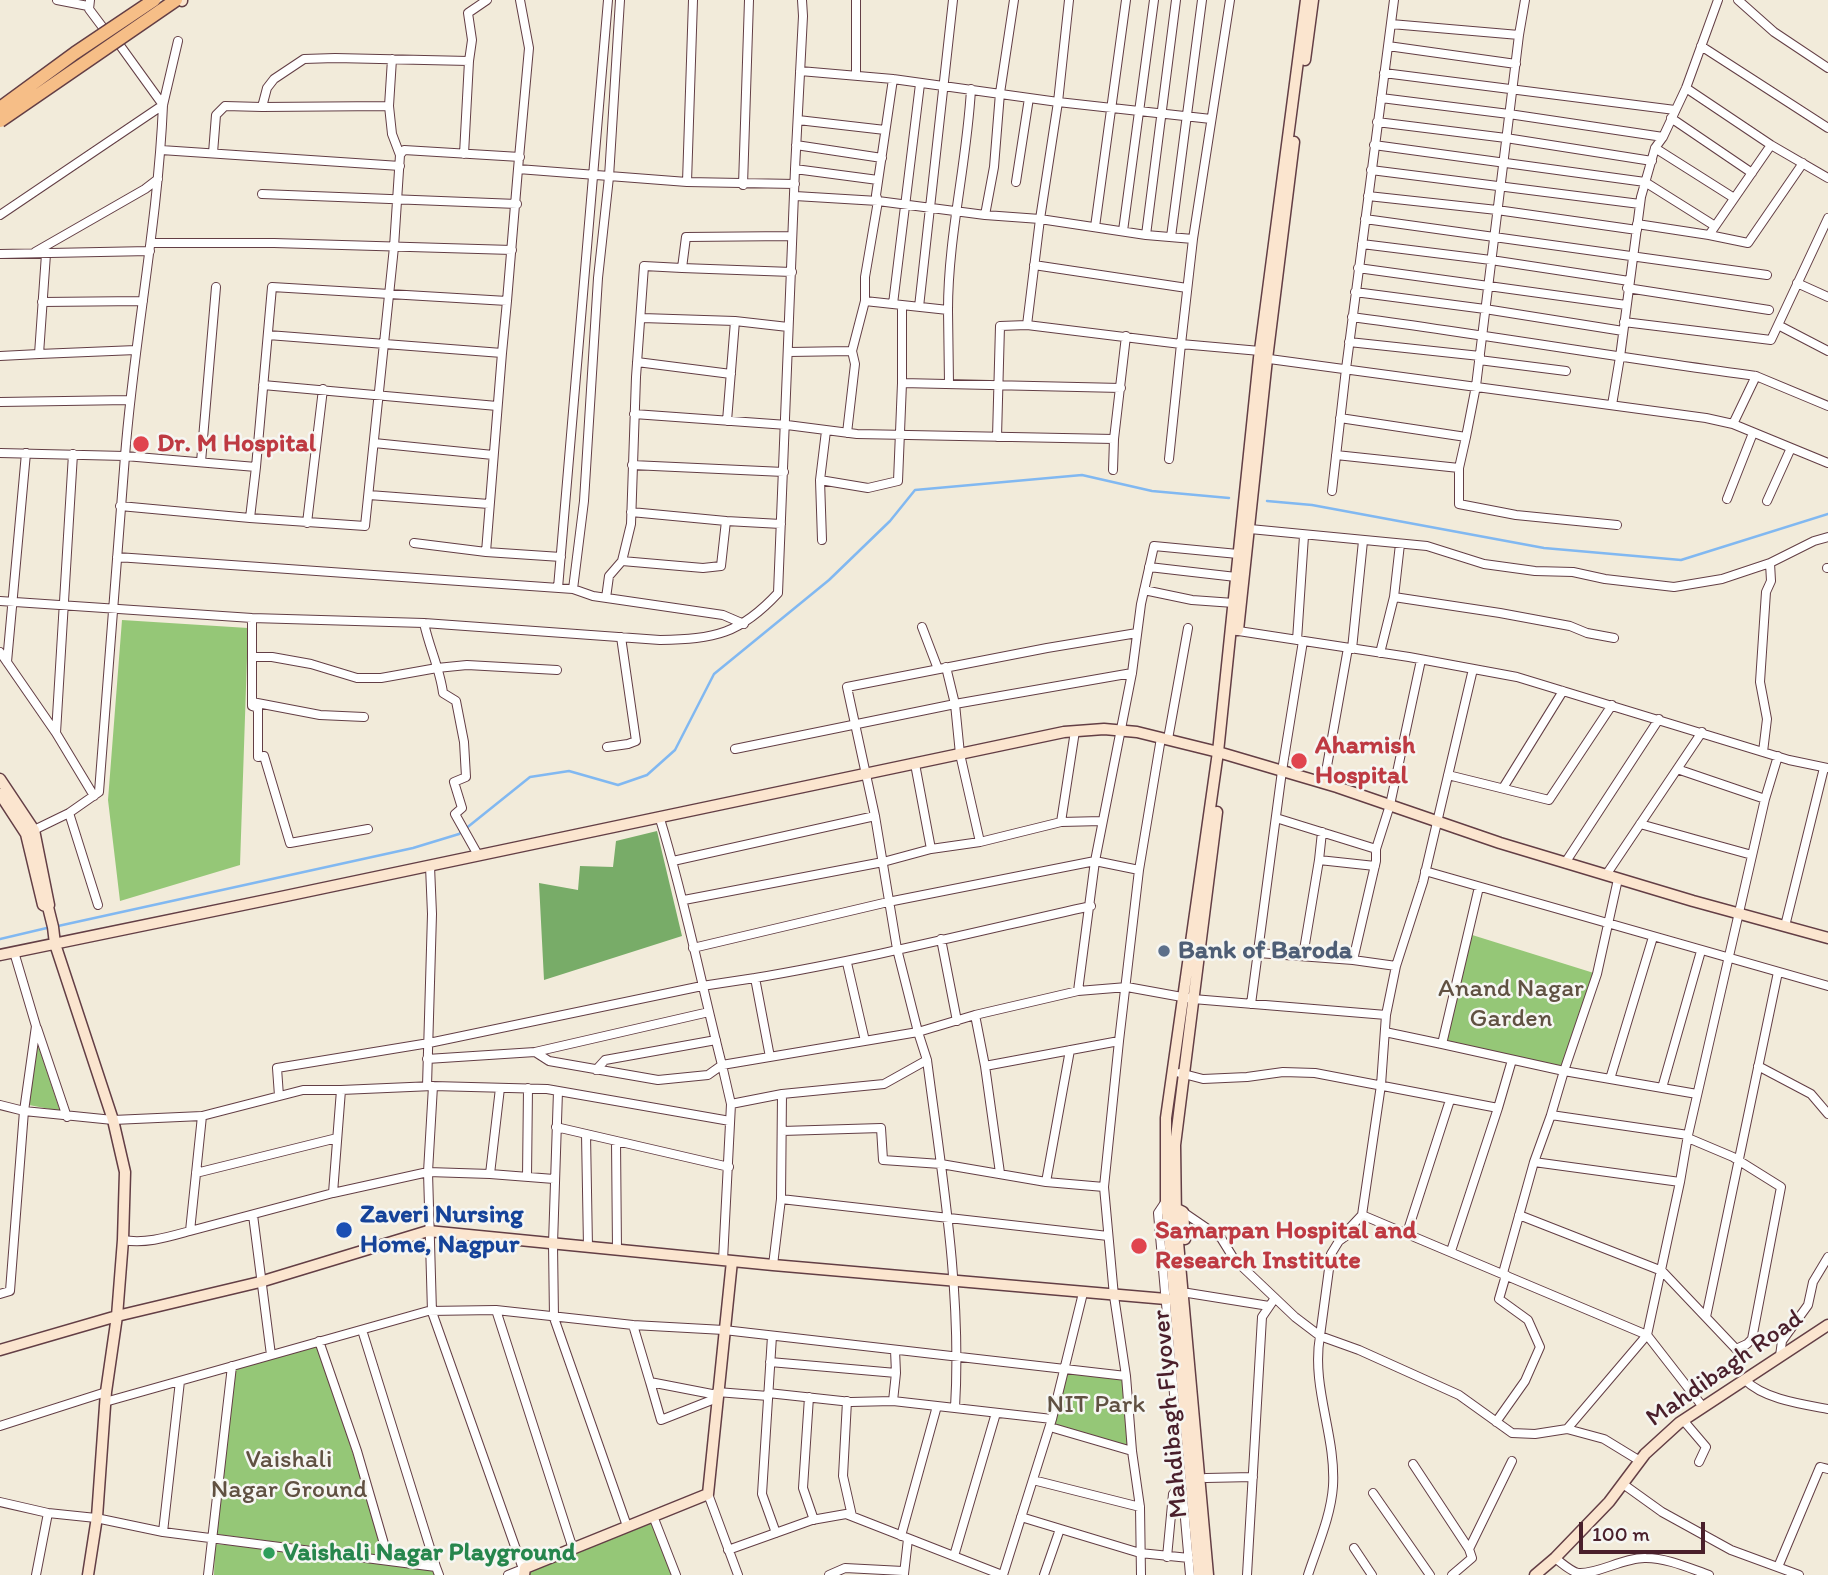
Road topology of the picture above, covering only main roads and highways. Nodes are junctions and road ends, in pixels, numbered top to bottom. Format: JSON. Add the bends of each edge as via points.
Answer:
{"nodes":[{"id":1,"x":154,"y":0,"type":"edge"},
{"id":2,"x":176,"y":0,"type":"edge"},
{"id":3,"x":0,"y":108,"type":"edge"},
{"id":4,"x":0,"y":121,"type":"edge"}],
"edges":[{"from":1,"to":3,"type":"main road","bridge":true},
{"from":2,"to":4,"type":"main road","bridge":true}]}
